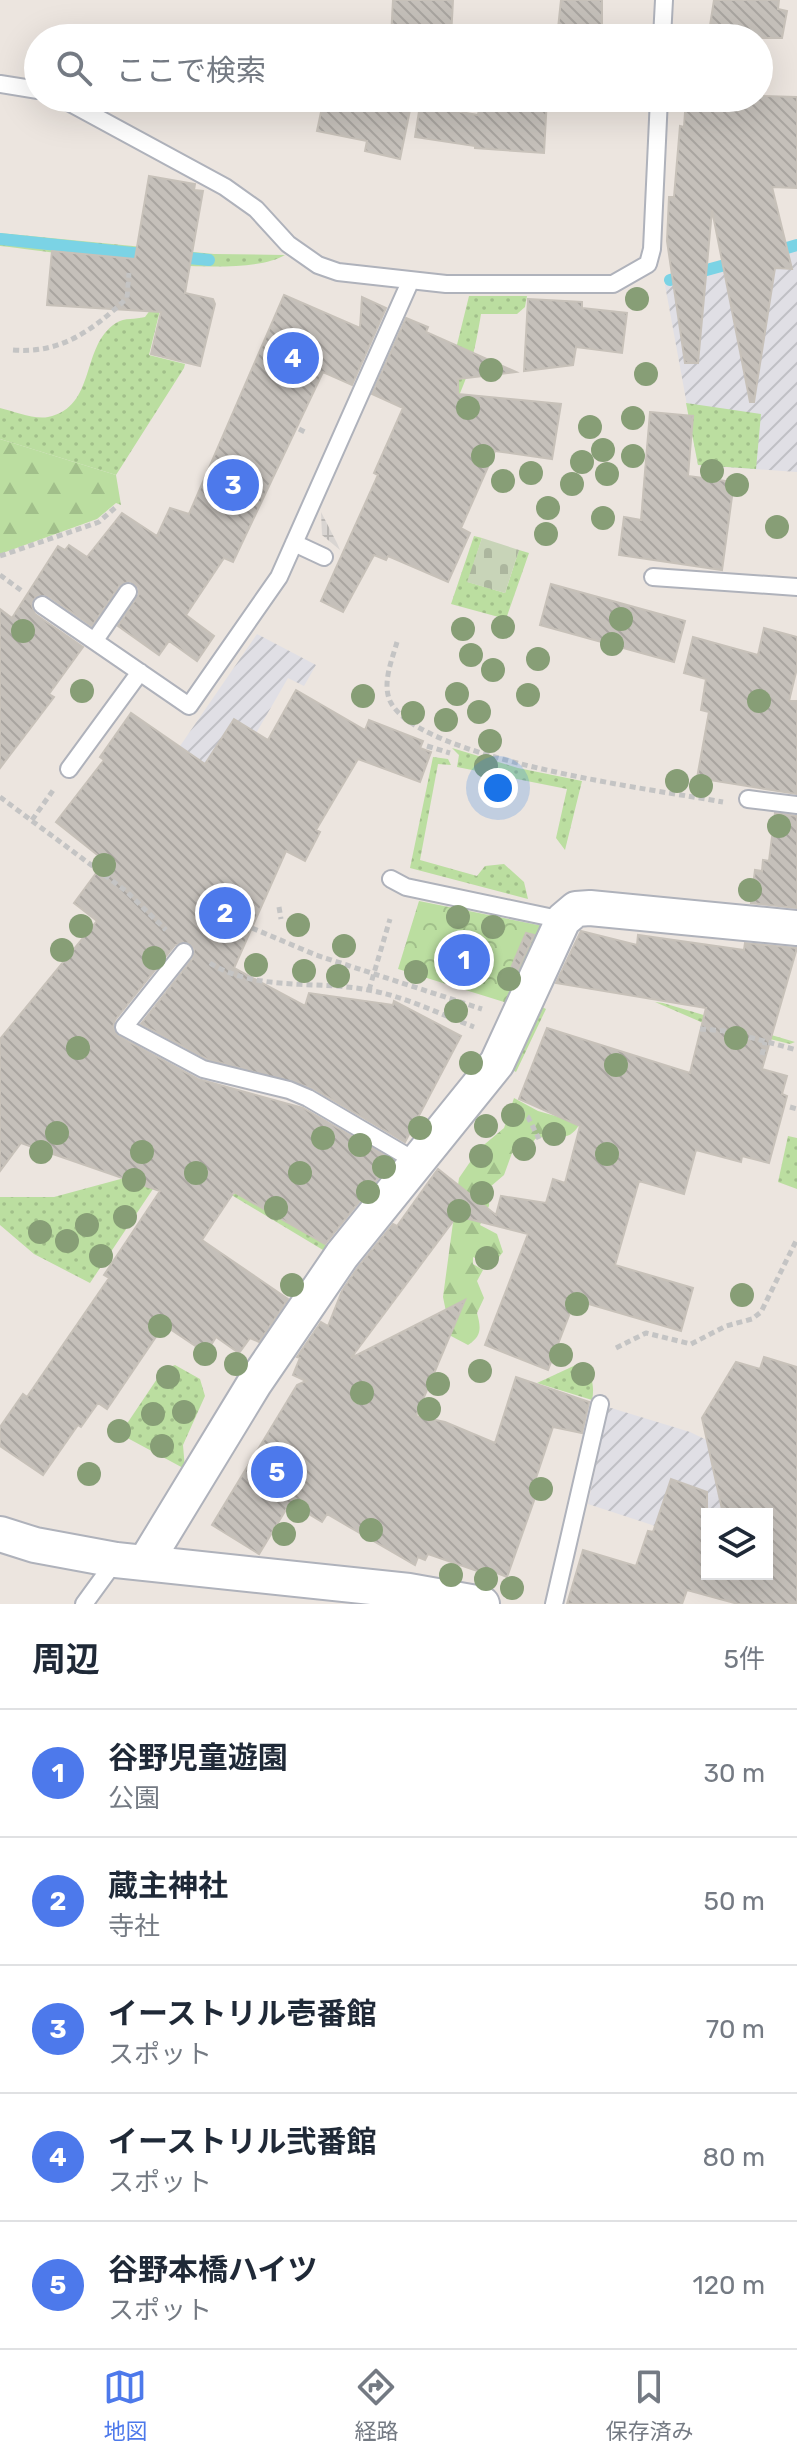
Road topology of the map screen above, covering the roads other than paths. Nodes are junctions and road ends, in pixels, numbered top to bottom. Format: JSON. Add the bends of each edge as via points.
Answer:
{"nodes":[{"id":1,"x":664,"y":0,"type":"edge"},
{"id":2,"x":663,"y":24,"type":"edge"},
{"id":3,"x":0,"y":84,"type":"edge"},
{"id":4,"x":24,"y":88,"type":"edge"},
{"id":5,"x":87,"y":112,"type":"edge"},
{"id":6,"x":658,"y":112,"type":"edge"},
{"id":7,"x":410,"y":282,"type":"junction"},
{"id":8,"x":294,"y":543,"type":"junction"},
{"id":9,"x":324,"y":557,"type":"dead end"},
{"id":10,"x":653,"y":577,"type":"dead end"},
{"id":11,"x":797,"y":587,"type":"edge"},
{"id":12,"x":128,"y":592,"type":"dead end"},
{"id":13,"x":42,"y":605,"type":"dead end"},
{"id":14,"x":95,"y":640,"type":"junction"},
{"id":15,"x":140,"y":672,"type":"junction"},
{"id":16,"x":69,"y":769,"type":"road end"},
{"id":17,"x":748,"y":799,"type":"road end"},
{"id":18,"x":797,"y":805,"type":"edge"},
{"id":19,"x":391,"y":879,"type":"dead end"},
{"id":20,"x":563,"y":920,"type":"junction"},
{"id":21,"x":797,"y":928,"type":"edge"},
{"id":22,"x":184,"y":952,"type":"road end"},
{"id":23,"x":417,"y":1162,"type":"junction"},
{"id":24,"x":600,"y":1404,"type":"dead end"},
{"id":25,"x":0,"y":1534,"type":"edge"},
{"id":26,"x":130,"y":1561,"type":"junction"},
{"id":27,"x":84,"y":1604,"type":"edge"},
{"id":28,"x":482,"y":1604,"type":"edge"},
{"id":29,"x":554,"y":1604,"type":"edge"}],
"edges":[{"from":1,"to":2,"type":"lane"},
{"from":3,"to":4,"type":"lane"},
{"from":5,"to":7,"type":"lane","via":[[225,187],[318,265]]},
{"from":6,"to":7,"type":"lane","via":[[648,264],[613,284]]},
{"from":7,"to":8,"type":"lane"},
{"from":8,"to":9,"type":"lane"},
{"from":8,"to":15,"type":"lane","via":[[279,577],[189,706]]},
{"from":10,"to":11,"type":"lane"},
{"from":12,"to":14,"type":"lane"},
{"from":13,"to":14,"type":"lane"},
{"from":14,"to":15,"type":"lane"},
{"from":15,"to":16,"type":"lane"},
{"from":17,"to":18,"type":"lane"},
{"from":19,"to":20,"type":"lane","via":[[406,887]]},
{"from":20,"to":21,"type":"street","via":[[576,909],[590,908]]},
{"from":20,"to":23,"type":"street","via":[[501,1026],[481,1084]]},
{"from":22,"to":23,"type":"lane","via":[[124,1027],[203,1069],[308,1098]]},
{"from":23,"to":26,"type":"street","via":[[342,1255]]},
{"from":24,"to":29,"type":"lane"},
{"from":25,"to":26,"type":"street"},
{"from":26,"to":27,"type":"lane"},
{"from":26,"to":28,"type":"street","via":[[409,1591]]}]}
